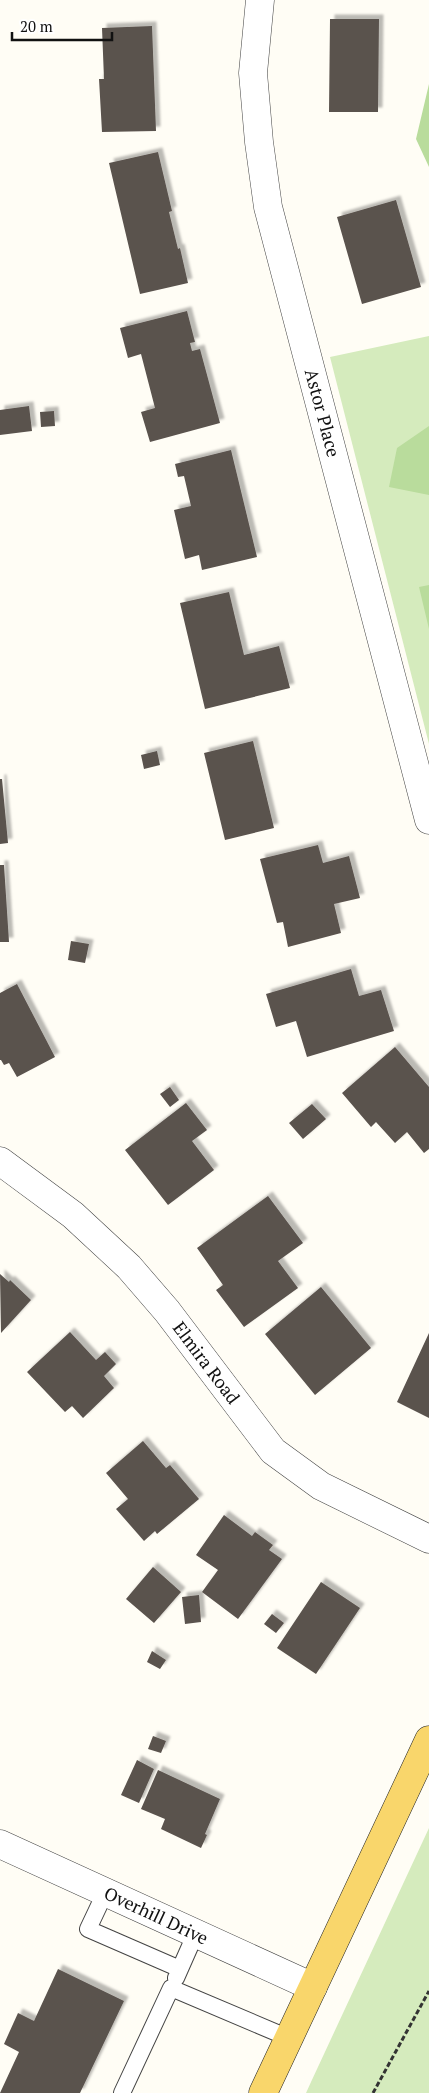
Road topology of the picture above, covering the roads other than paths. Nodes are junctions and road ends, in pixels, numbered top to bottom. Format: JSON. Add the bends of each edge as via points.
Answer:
{"nodes":[{"id":1,"x":260,"y":0,"type":"edge"},
{"id":2,"x":429,"y":820,"type":"edge"},
{"id":3,"x":0,"y":1161,"type":"edge"},
{"id":4,"x":429,"y":1539,"type":"edge"},
{"id":5,"x":429,"y":1740,"type":"edge"},
{"id":6,"x":0,"y":1844,"type":"edge"},
{"id":7,"x":105,"y":1893,"type":"junction"},
{"id":8,"x":195,"y":1935,"type":"junction"},
{"id":9,"x":180,"y":1969,"type":"junction"},
{"id":10,"x":313,"y":1987,"type":"junction"},
{"id":11,"x":171,"y":1988,"type":"junction"},
{"id":12,"x":289,"y":2038,"type":"junction"},
{"id":13,"x":122,"y":2093,"type":"edge"},
{"id":14,"x":263,"y":2093,"type":"edge"}],
"edges":[{"from":1,"to":2,"type":"street","name":"Astor Place","via":[[253,73],[268,207]]},
{"from":3,"to":4,"type":"street","name":"Elmira Road","via":[[73,1215],[129,1267],[167,1311],[273,1451],[321,1486]]},
{"from":5,"to":10,"type":"main road"},
{"from":6,"to":7,"type":"street","name":"Overhill Drive"},
{"from":7,"to":8,"type":"street","name":"Overhill Drive"},
{"from":7,"to":9,"type":"lane","via":[[88,1929]]},
{"from":8,"to":9,"type":"lane"},
{"from":8,"to":10,"type":"street","name":"Overhill Drive"},
{"from":9,"to":11,"type":"lane"},
{"from":10,"to":12,"type":"main road"},
{"from":11,"to":12,"type":"lane"},
{"from":11,"to":13,"type":"lane"},
{"from":12,"to":14,"type":"main road"}]}
